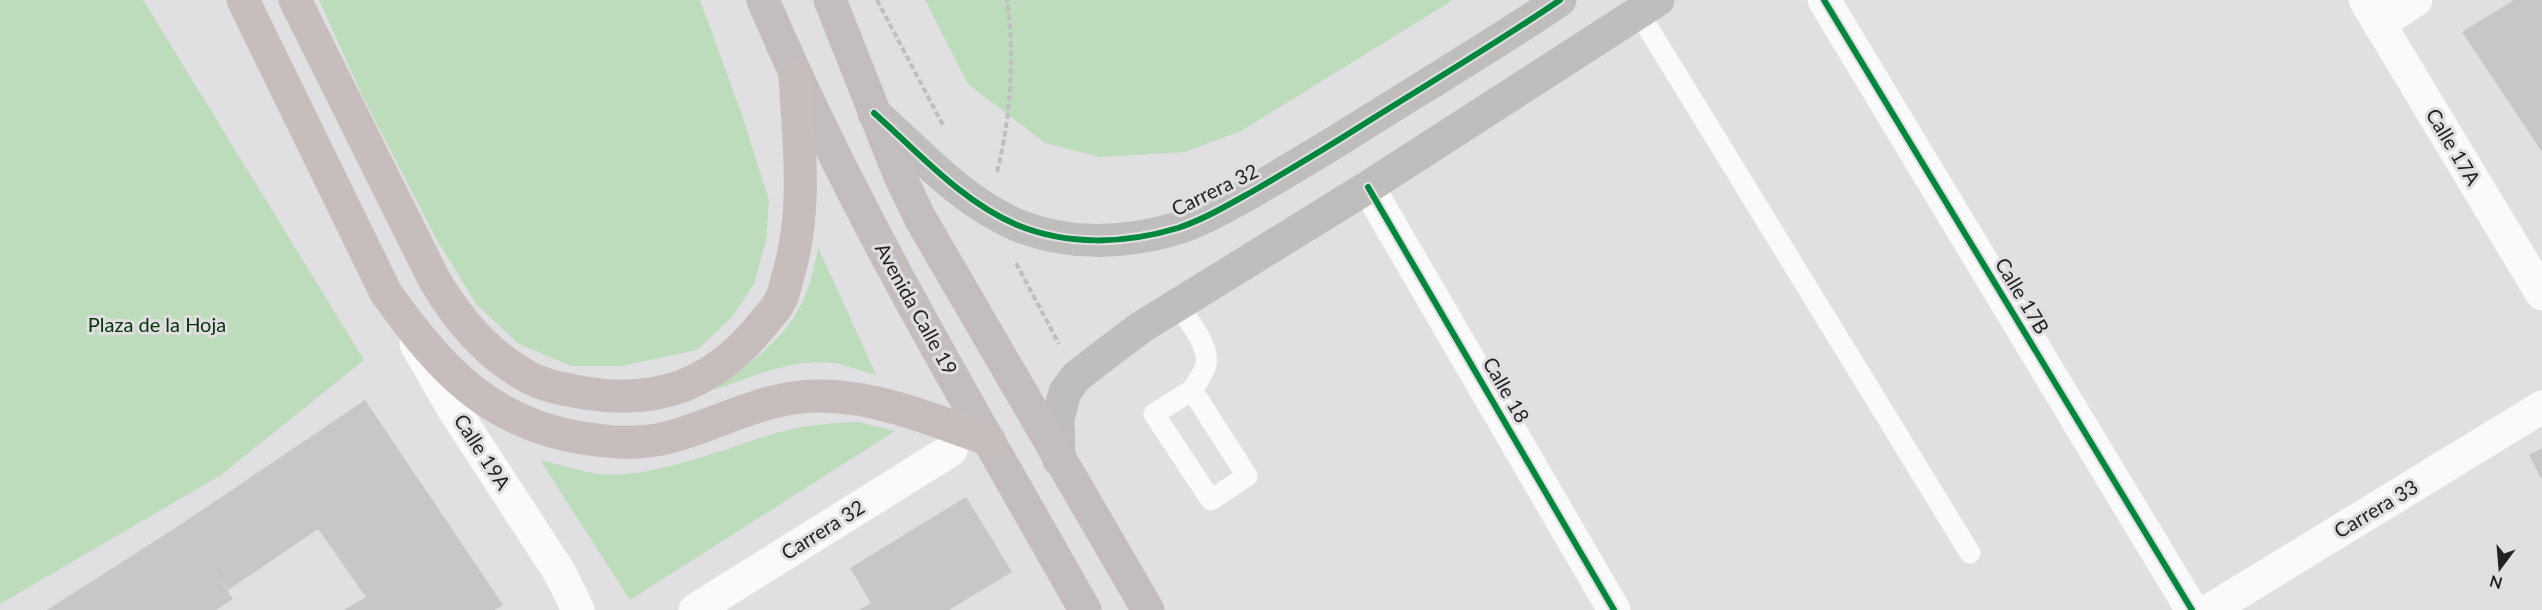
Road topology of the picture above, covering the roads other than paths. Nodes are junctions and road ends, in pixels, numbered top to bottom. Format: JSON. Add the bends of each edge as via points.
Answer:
{"nodes":[{"id":1,"x":243,"y":0,"type":"edge"},
{"id":2,"x":295,"y":0,"type":"edge"},
{"id":3,"x":763,"y":0,"type":"edge"},
{"id":4,"x":830,"y":0,"type":"edge"},
{"id":5,"x":1824,"y":0,"type":"edge"},
{"id":6,"x":2416,"y":0,"type":"edge"},
{"id":7,"x":1551,"y":4,"type":"edge"},
{"id":8,"x":1648,"y":6,"type":"edge"},
{"id":9,"x":2372,"y":12,"type":"edge"},
{"id":10,"x":795,"y":77,"type":"junction"},
{"id":11,"x":874,"y":113,"type":"junction"},
{"id":12,"x":1368,"y":187,"type":"junction"},
{"id":13,"x":386,"y":293,"type":"junction"},
{"id":14,"x":2542,"y":294,"type":"edge"},
{"id":15,"x":1178,"y":305,"type":"junction"},
{"id":16,"x":1192,"y":390,"type":"junction"},
{"id":17,"x":2542,"y":407,"type":"edge"},
{"id":18,"x":989,"y":440,"type":"junction"},
{"id":19,"x":951,"y":450,"type":"dead end"},
{"id":20,"x":1059,"y":460,"type":"junction"},
{"id":21,"x":1970,"y":553,"type":"dead end"},
{"id":22,"x":578,"y":610,"type":"edge"},
{"id":23,"x":695,"y":610,"type":"edge"},
{"id":24,"x":1085,"y":610,"type":"edge"},
{"id":25,"x":1148,"y":610,"type":"edge"},
{"id":26,"x":1614,"y":610,"type":"edge"},
{"id":27,"x":2192,"y":610,"type":"edge"},
{"id":28,"x":2210,"y":610,"type":"edge"}],
"edges":[{"from":1,"to":13,"type":"highway"},
{"from":2,"to":10,"type":"highway","via":[[454,312],[487,349],[530,378],[615,398],[663,394],[704,376],[749,341],[781,301],[794,257],[800,206]]},
{"from":3,"to":10,"type":"main road","name":"Avenida Calle 19"},
{"from":4,"to":11,"type":"main road"},
{"from":5,"to":27,"type":"street","name":"Calle 17B"},
{"from":6,"to":9,"type":"street"},
{"from":7,"to":11,"type":"street","name":"Carrera 32","via":[[1217,212],[1148,236],[1107,242],[1065,239],[1018,225],[958,188]]},
{"from":8,"to":12,"type":"street"},
{"from":8,"to":21,"type":"lane"},
{"from":9,"to":14,"type":"street","name":"Calle 17A"},
{"from":10,"to":18,"type":"main road","name":"Avenida Calle 19","via":[[904,291]]},
{"from":11,"to":20,"type":"main road","via":[[920,218]]},
{"from":12,"to":15,"type":"street"},
{"from":12,"to":26,"type":"street","name":"Calle 18"},
{"from":13,"to":18,"type":"highway","via":[[414,332],[470,391],[496,409],[566,436],[616,443],[665,439],[787,398],[823,396],[907,411]]},
{"from":13,"to":22,"type":"street","name":"Calle 19A","via":[[454,410],[560,573]]},
{"from":15,"to":16,"type":"lane","via":[[1206,357],[1206,367]]},
{"from":15,"to":20,"type":"street","via":[[1140,328],[1076,377],[1065,392],[1058,419]]},
{"from":16,"to":16,"type":"lane","via":[[1154,414],[1211,500],[1247,476]]},
{"from":17,"to":28,"type":"street","name":"Carrera 33"},
{"from":18,"to":24,"type":"main road","name":"Avenida Calle 19"},
{"from":19,"to":23,"type":"street","name":"Carrera 32"},
{"from":20,"to":25,"type":"main road"}]}
